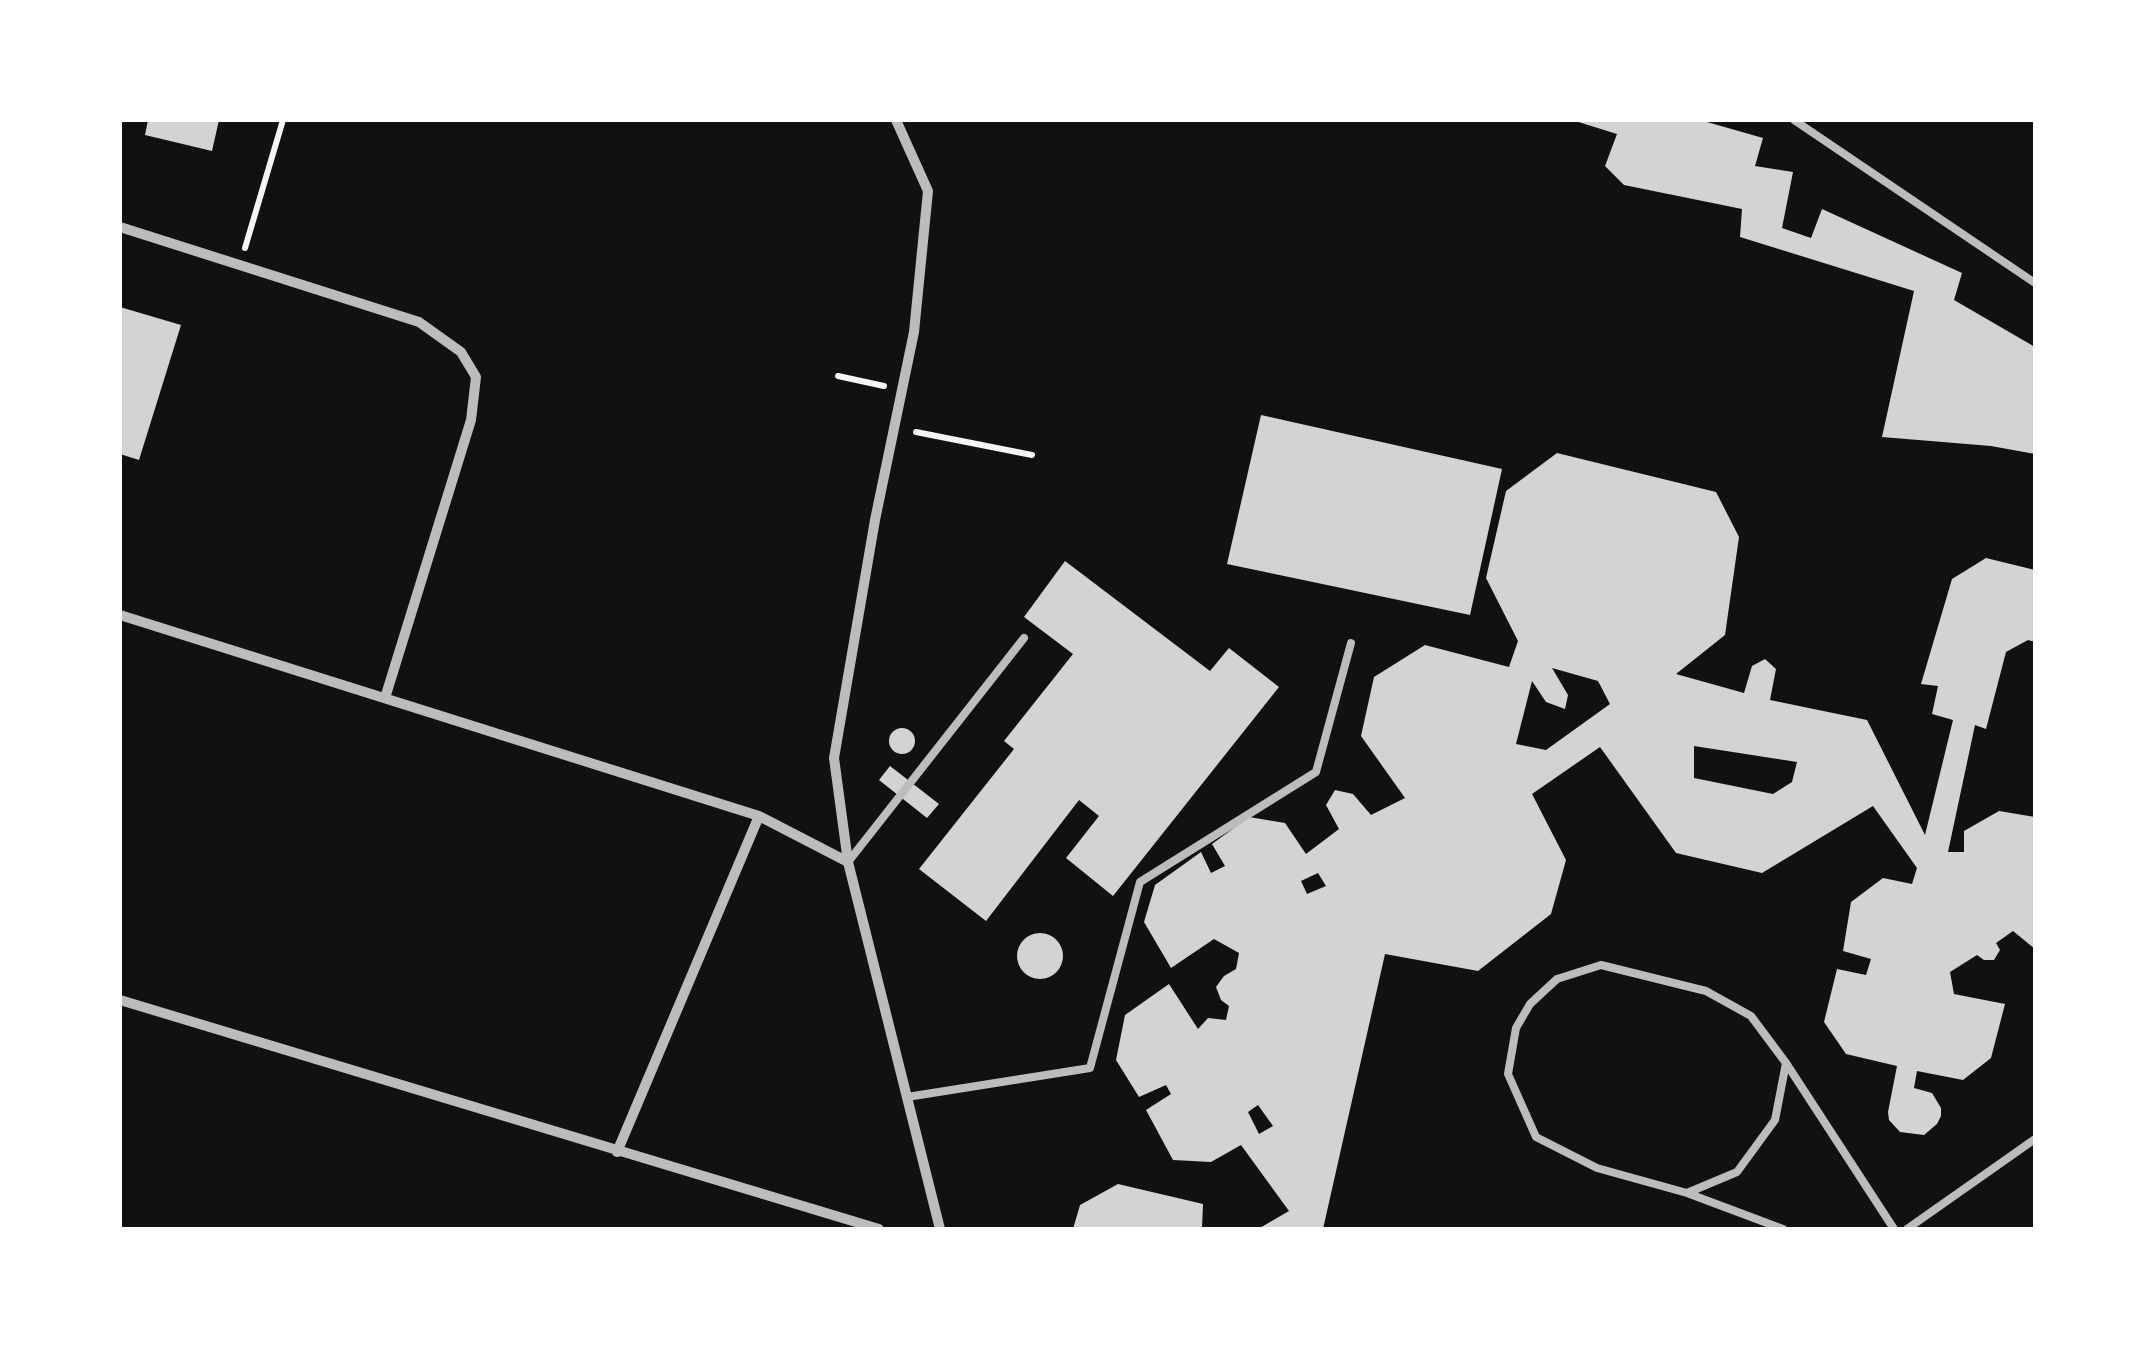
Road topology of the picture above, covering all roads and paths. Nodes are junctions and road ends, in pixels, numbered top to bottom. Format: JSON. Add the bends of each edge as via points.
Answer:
{"nodes":[{"id":1,"x":283,"y":120,"type":"edge"},
{"id":2,"x":896,"y":120,"type":"edge"},
{"id":3,"x":1794,"y":120,"type":"edge"},
{"id":4,"x":120,"y":227,"type":"edge"},
{"id":5,"x":240,"y":264,"type":"junction"},
{"id":6,"x":2035,"y":284,"type":"edge"},
{"id":7,"x":838,"y":376,"type":"dead end"},
{"id":8,"x":900,"y":390,"type":"junction"},
{"id":9,"x":932,"y":435,"type":"dead end"},
{"id":10,"x":1032,"y":456,"type":"dead end"},
{"id":11,"x":120,"y":616,"type":"edge"},
{"id":12,"x":1024,"y":638,"type":"dead end"},
{"id":13,"x":1351,"y":643,"type":"dead end"},
{"id":14,"x":384,"y":698,"type":"junction"},
{"id":15,"x":759,"y":816,"type":"junction"},
{"id":16,"x":848,"y":862,"type":"junction"},
{"id":17,"x":120,"y":1000,"type":"edge"},
{"id":18,"x":1786,"y":1063,"type":"junction"},
{"id":19,"x":907,"y":1098,"type":"junction"},
{"id":20,"x":2035,"y":1139,"type":"edge"},
{"id":21,"x":617,"y":1152,"type":"junction"},
{"id":22,"x":1687,"y":1193,"type":"junction"},
{"id":23,"x":880,"y":1229,"type":"edge"},
{"id":24,"x":940,"y":1229,"type":"edge"},
{"id":25,"x":1783,"y":1229,"type":"edge"},
{"id":26,"x":1894,"y":1229,"type":"edge"},
{"id":27,"x":1907,"y":1229,"type":"edge"}],
"edges":[{"from":1,"to":5,"type":"path"},
{"from":2,"to":8,"type":"street","via":[[928,191],[914,332]]},
{"from":3,"to":6,"type":"lane"},
{"from":4,"to":5,"type":"street"},
{"from":5,"to":14,"type":"street","via":[[419,322],[461,352],[476,377],[471,420]]},
{"from":7,"to":8,"type":"path"},
{"from":8,"to":16,"type":"street","via":[[834,758]]},
{"from":9,"to":10,"type":"path"},
{"from":11,"to":14,"type":"street"},
{"from":12,"to":16,"type":"lane"},
{"from":13,"to":19,"type":"lane","via":[[1316,772],[1140,882],[1090,1068]]},
{"from":14,"to":15,"type":"street"},
{"from":15,"to":16,"type":"street"},
{"from":15,"to":21,"type":"street"},
{"from":16,"to":19,"type":"street"},
{"from":17,"to":21,"type":"street"},
{"from":18,"to":22,"type":"lane","via":[[1775,1120],[1737,1172]]},
{"from":18,"to":22,"type":"lane","via":[[1751,1016],[1706,991],[1600,965],[1557,978],[1530,1004],[1516,1028],[1508,1074],[1536,1136],[1597,1168]]},
{"from":18,"to":26,"type":"lane"},
{"from":19,"to":24,"type":"street"},
{"from":20,"to":27,"type":"lane"},
{"from":21,"to":23,"type":"street"},
{"from":22,"to":25,"type":"lane"}]}
